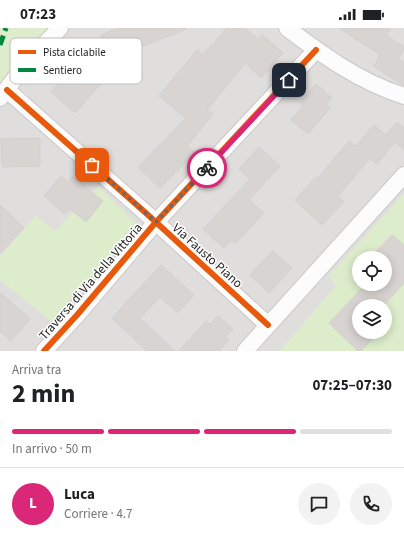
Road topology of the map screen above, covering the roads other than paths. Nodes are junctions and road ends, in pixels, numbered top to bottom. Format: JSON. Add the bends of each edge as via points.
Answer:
{"nodes":[{"id":1,"x":60,"y":28,"type":"edge"},
{"id":2,"x":287,"y":28,"type":"edge"},
{"id":3,"x":51,"y":38,"type":"edge"},
{"id":4,"x":316,"y":50,"type":"junction"},
{"id":5,"x":11,"y":84,"type":"edge"},
{"id":6,"x":4,"y":94,"type":"edge"},
{"id":7,"x":404,"y":96,"type":"edge"},
{"id":8,"x":404,"y":175,"type":"edge"},
{"id":9,"x":156,"y":222,"type":"junction"},
{"id":10,"x":268,"y":325,"type":"junction"},
{"id":11,"x":44,"y":351,"type":"edge"},
{"id":12,"x":245,"y":351,"type":"edge"}],
"edges":[{"from":1,"to":3,"type":"street"},
{"from":2,"to":4,"type":"street"},
{"from":4,"to":7,"type":"street","via":[[358,77],[384,90]]},
{"from":4,"to":9,"type":"street","name":"Traversa di Via della Vittoria"},
{"from":5,"to":6,"type":"street"},
{"from":6,"to":9,"type":"street","name":"Via Fausto Piano"},
{"from":8,"to":10,"type":"street"},
{"from":9,"to":10,"type":"street","name":"Via Fausto Piano"},
{"from":9,"to":11,"type":"street","name":"Traversa di Via della Vittoria"},
{"from":10,"to":12,"type":"street"}]}
